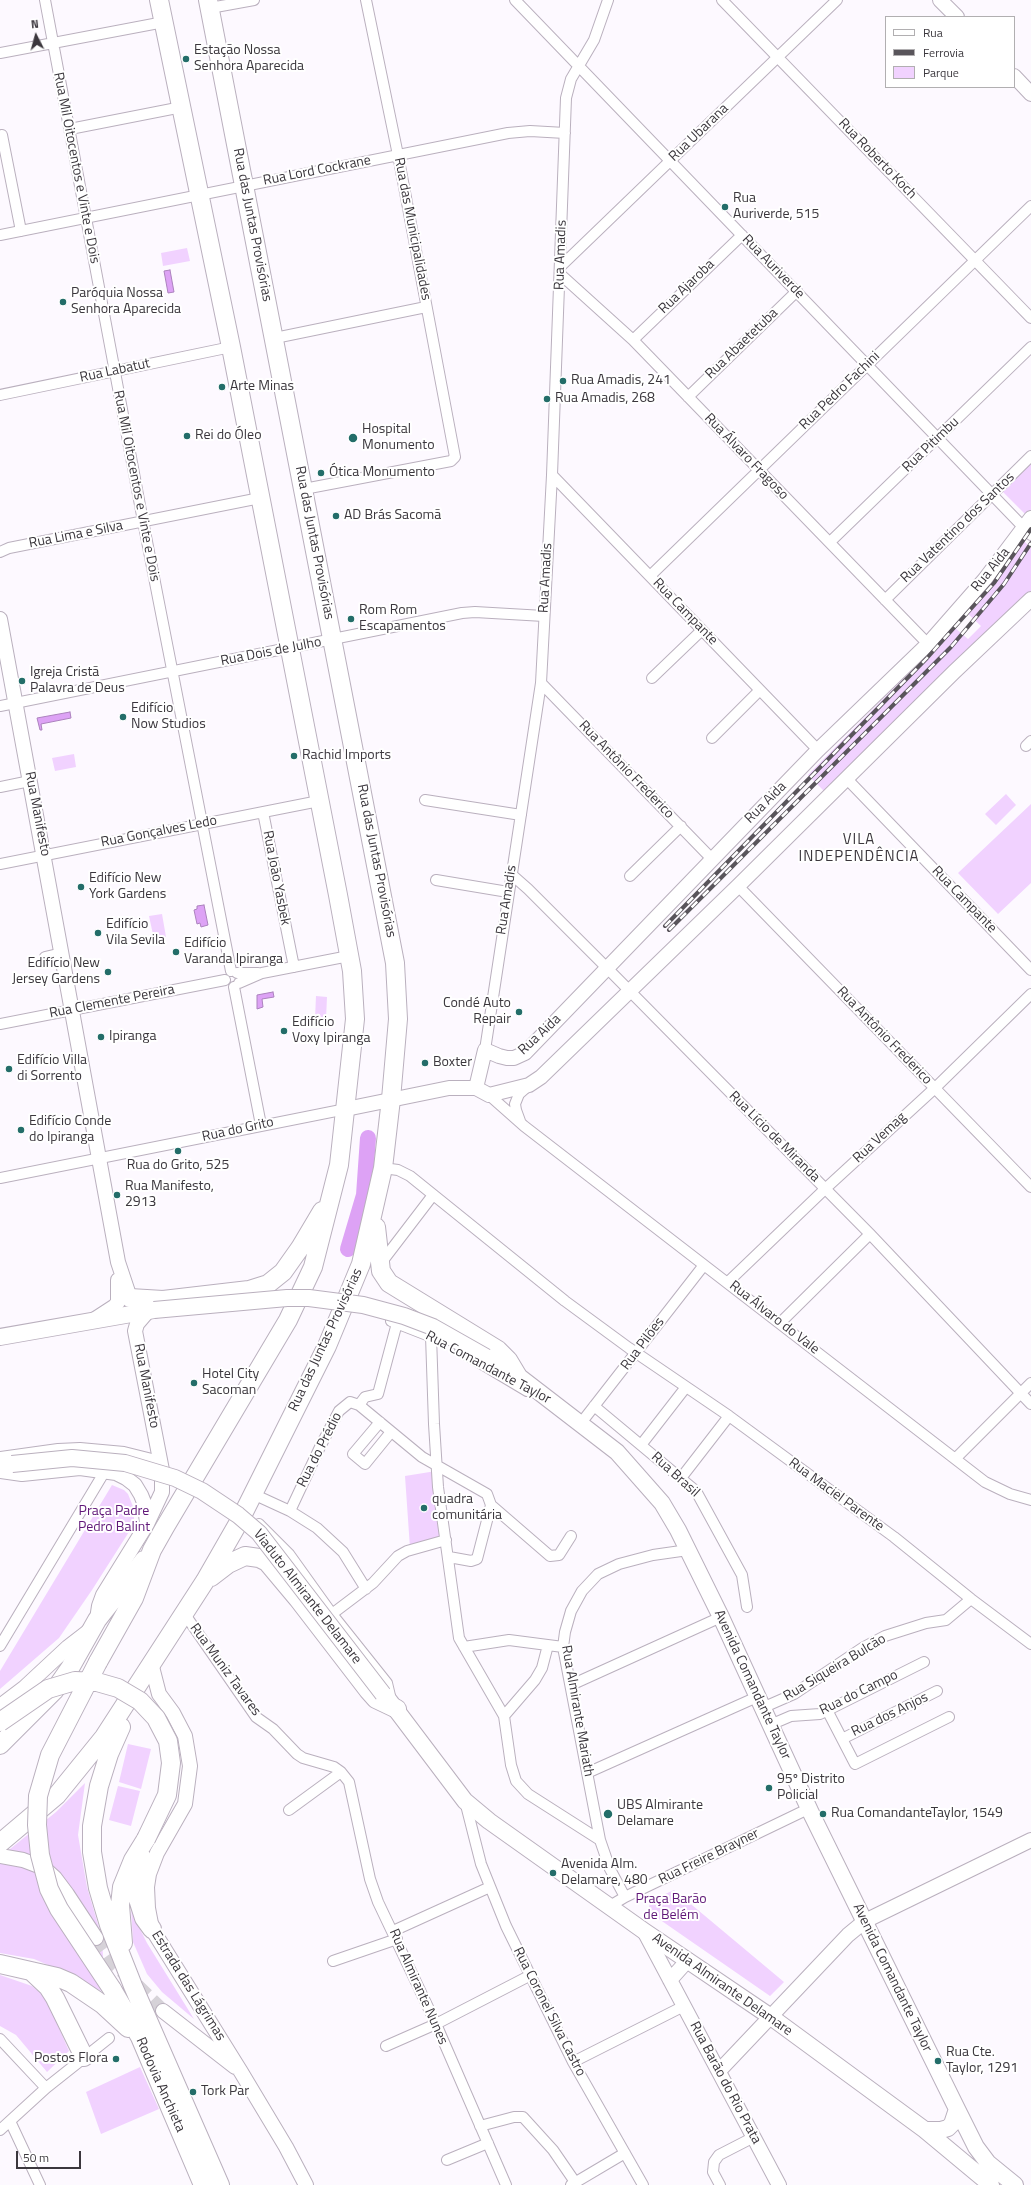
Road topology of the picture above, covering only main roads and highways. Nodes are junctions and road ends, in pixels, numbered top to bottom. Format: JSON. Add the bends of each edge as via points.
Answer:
{"nodes":[{"id":1,"x":159,"y":0,"type":"edge"},
{"id":2,"x":209,"y":4,"type":"edge"},
{"id":3,"x":335,"y":1189,"type":"junction"},
{"id":4,"x":375,"y":1210,"type":"junction"},
{"id":5,"x":130,"y":1298,"type":"road end"},
{"id":6,"x":0,"y":1337,"type":"edge"},
{"id":7,"x":517,"y":1374,"type":"junction"},
{"id":8,"x":3,"y":1464,"type":"edge"},
{"id":9,"x":152,"y":1550,"type":"junction"},
{"id":10,"x":205,"y":1581,"type":"junction"},
{"id":11,"x":147,"y":1671,"type":"junction"},
{"id":12,"x":391,"y":1702,"type":"junction"},
{"id":13,"x":0,"y":1722,"type":"edge"},
{"id":14,"x":0,"y":1745,"type":"edge"},
{"id":15,"x":28,"y":1817,"type":"junction"},
{"id":16,"x":0,"y":1832,"type":"edge"},
{"id":17,"x":145,"y":1841,"type":"junction"},
{"id":18,"x":0,"y":1843,"type":"edge"},
{"id":19,"x":152,"y":1929,"type":"road end"},
{"id":20,"x":0,"y":1964,"type":"edge"},
{"id":21,"x":29,"y":1970,"type":"junction"},
{"id":22,"x":133,"y":1986,"type":"junction"},
{"id":23,"x":140,"y":2037,"type":"junction"},
{"id":24,"x":84,"y":2057,"type":"road end"},
{"id":25,"x":957,"y":2109,"type":"junction"},
{"id":26,"x":925,"y":2130,"type":"junction"},
{"id":27,"x":203,"y":2185,"type":"edge"},
{"id":28,"x":220,"y":2185,"type":"edge"},
{"id":29,"x":991,"y":2185,"type":"edge"},
{"id":30,"x":1015,"y":2185,"type":"edge"}],
"edges":[{"from":1,"to":3,"type":"highway","via":[[204,194],[260,498],[295,647],[319,801],[354,985],[351,1108]]},
{"from":2,"to":4,"type":"highway","name":"Rua das Juntas Provisórias","via":[[240,186],[275,338],[304,490],[328,641],[397,978],[397,1041],[384,1101],[383,1168]]},
{"from":3,"to":5,"type":"highway","via":[[300,1248],[283,1272],[268,1284],[249,1290],[163,1300]]},
{"from":3,"to":9,"type":"highway","via":[[313,1267],[288,1320]]},
{"from":4,"to":7,"type":"highway","via":[[379,1265],[384,1278],[498,1350]]},
{"from":4,"to":10,"type":"highway","name":"Rua das Juntas Provisórias","via":[[358,1274],[327,1346],[240,1520]]},
{"from":6,"to":7,"type":"main road","name":"Avenida Comandante Taylor","bridge":true,"via":[[152,1310],[308,1298],[363,1305],[404,1316],[433,1327]]},
{"from":7,"to":25,"type":"main road","name":"Avenida Comandante Taylor","via":[[617,1452],[662,1503],[721,1617],[770,1725]]},
{"from":8,"to":12,"type":"main road","name":"Viaduto Almirante Delamare","bridge":true,"via":[[72,1458],[125,1463],[175,1478],[202,1491],[238,1515],[259,1533]]},
{"from":9,"to":14,"type":"highway","via":[[95,1624],[54,1691]]},
{"from":9,"to":23,"type":"highway","name":"Rodovia Anchieta","bridge":true,"via":[[134,1598],[50,1755],[38,1796],[37,1825],[40,1855],[49,1889]]},
{"from":10,"to":11,"type":"highway","name":"Rua das Juntas Provisórias"},
{"from":10,"to":12,"type":"highway","via":[[237,1559],[252,1556],[267,1562],[368,1690],[376,1699]]},
{"from":11,"to":15,"type":"highway","via":[[81,1767],[57,1795]]},
{"from":11,"to":22,"type":"highway","via":[[109,1754],[99,1786],[92,1826],[92,1852],[98,1888],[109,1926]]},
{"from":12,"to":26,"type":"main road","name":"Avenida Almirante Delamare","via":[[465,1801]]},
{"from":13,"to":17,"type":"highway","bridge":true,"via":[[48,1689],[75,1680],[97,1682],[118,1688],[140,1701],[156,1718],[168,1741],[171,1763],[167,1795]]},
{"from":15,"to":16,"type":"highway"},
{"from":15,"to":18,"type":"highway"},
{"from":17,"to":19,"type":"highway","via":[[145,1855],[138,1876],[138,1899],[144,1918]]},
{"from":17,"to":22,"type":"highway","via":[[127,1873],[120,1905],[124,1944]]},
{"from":20,"to":21,"type":"highway"},
{"from":21,"to":23,"type":"highway","via":[[57,1977],[86,1991]]},
{"from":21,"to":24,"type":"highway","via":[[44,1983],[55,1998]]},
{"from":22,"to":28,"type":"highway","name":"Rodovia Anchieta"},
{"from":23,"to":27,"type":"highway","name":"Rodovia Anchieta"},
{"from":25,"to":26,"type":"main road","via":[[948,2128]]},
{"from":25,"to":30,"type":"main road","via":[[976,2147],[988,2163]]},
{"from":26,"to":29,"type":"main road","name":"Avenida Almirante Delamare"}]}
